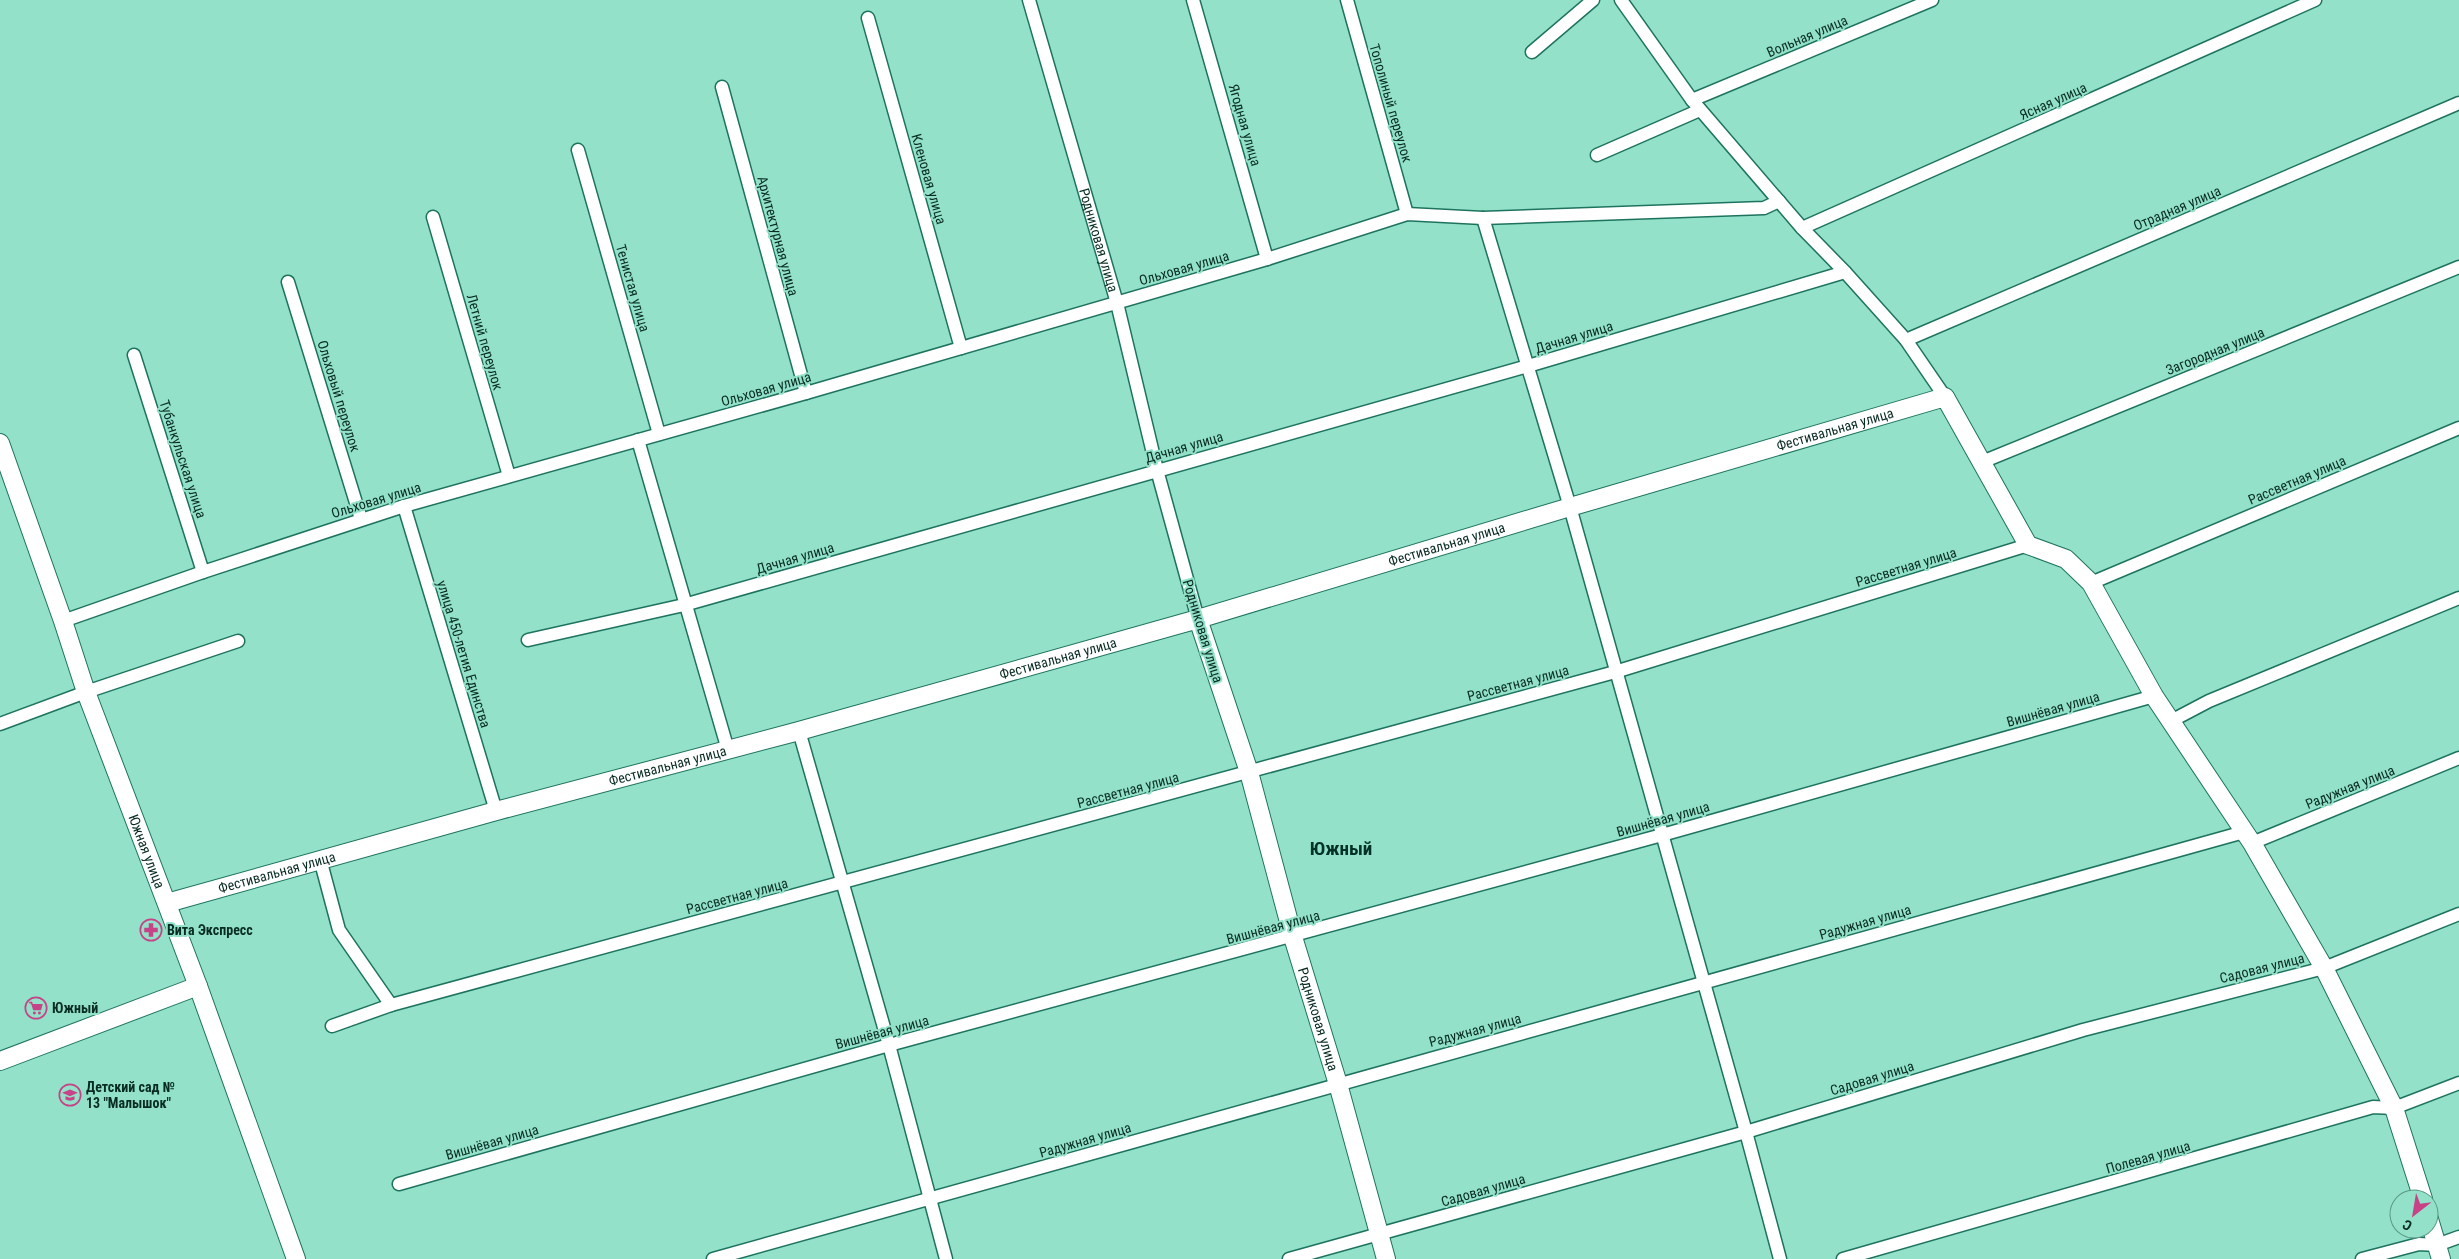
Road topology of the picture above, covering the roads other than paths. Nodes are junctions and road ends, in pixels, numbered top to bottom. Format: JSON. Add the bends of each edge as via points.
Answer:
{"nodes":[{"id":1,"x":1029,"y":0,"type":"edge"},
{"id":2,"x":1193,"y":0,"type":"edge"},
{"id":3,"x":1347,"y":0,"type":"edge"},
{"id":4,"x":1593,"y":0,"type":"edge"},
{"id":5,"x":1622,"y":0,"type":"edge"},
{"id":6,"x":1932,"y":0,"type":"edge"},
{"id":7,"x":2315,"y":0,"type":"edge"},
{"id":8,"x":868,"y":18,"type":"dead end"},
{"id":9,"x":1532,"y":52,"type":"dead end"},
{"id":10,"x":722,"y":87,"type":"dead end"},
{"id":11,"x":2459,"y":103,"type":"edge"},
{"id":12,"x":1696,"y":105,"type":"junction"},
{"id":13,"x":578,"y":150,"type":"dead end"},
{"id":14,"x":1597,"y":154,"type":"dead end"},
{"id":15,"x":1779,"y":202,"type":"junction"},
{"id":16,"x":1407,"y":214,"type":"junction"},
{"id":17,"x":433,"y":217,"type":"dead end"},
{"id":18,"x":1483,"y":218,"type":"junction"},
{"id":19,"x":1802,"y":228,"type":"junction"},
{"id":20,"x":1267,"y":259,"type":"junction"},
{"id":21,"x":2459,"y":267,"type":"edge"},
{"id":22,"x":1846,"y":272,"type":"junction"},
{"id":23,"x":288,"y":282,"type":"dead end"},
{"id":24,"x":1117,"y":302,"type":"junction"},
{"id":25,"x":1906,"y":340,"type":"junction"},
{"id":26,"x":961,"y":348,"type":"junction"},
{"id":27,"x":134,"y":355,"type":"dead end"},
{"id":28,"x":1528,"y":366,"type":"junction"},
{"id":29,"x":806,"y":393,"type":"junction"},
{"id":30,"x":1945,"y":397,"type":"junction"},
{"id":31,"x":2459,"y":428,"type":"edge"},
{"id":32,"x":659,"y":434,"type":"junction"},
{"id":33,"x":638,"y":440,"type":"junction"},
{"id":34,"x":0,"y":443,"type":"edge"},
{"id":35,"x":1982,"y":462,"type":"junction"},
{"id":36,"x":1157,"y":470,"type":"junction"},
{"id":37,"x":509,"y":476,"type":"junction"},
{"id":38,"x":404,"y":506,"type":"junction"},
{"id":39,"x":1570,"y":506,"type":"junction"},
{"id":40,"x":361,"y":519,"type":"junction"},
{"id":41,"x":2028,"y":545,"type":"junction"},
{"id":42,"x":203,"y":572,"type":"junction"},
{"id":43,"x":2091,"y":583,"type":"junction"},
{"id":44,"x":2459,"y":598,"type":"edge"},
{"id":45,"x":684,"y":605,"type":"junction"},
{"id":46,"x":1198,"y":619,"type":"junction"},
{"id":47,"x":63,"y":621,"type":"junction"},
{"id":48,"x":528,"y":640,"type":"dead end"},
{"id":49,"x":238,"y":641,"type":"dead end"},
{"id":50,"x":1615,"y":672,"type":"junction"},
{"id":51,"x":86,"y":692,"type":"junction"},
{"id":52,"x":2154,"y":696,"type":"junction"},
{"id":53,"x":2171,"y":721,"type":"junction"},
{"id":54,"x":0,"y":724,"type":"edge"},
{"id":55,"x":799,"y":731,"type":"junction"},
{"id":56,"x":728,"y":750,"type":"junction"},
{"id":57,"x":2459,"y":758,"type":"edge"},
{"id":58,"x":1249,"y":772,"type":"junction"},
{"id":59,"x":496,"y":811,"type":"junction"},
{"id":60,"x":1662,"y":835,"type":"junction"},
{"id":61,"x":2248,"y":838,"type":"junction"},
{"id":62,"x":320,"y":859,"type":"junction"},
{"id":63,"x":843,"y":883,"type":"junction"},
{"id":64,"x":167,"y":903,"type":"junction"},
{"id":65,"x":2459,"y":914,"type":"edge"},
{"id":66,"x":1293,"y":937,"type":"junction"},
{"id":67,"x":2324,"y":968,"type":"junction"},
{"id":68,"x":1703,"y":983,"type":"junction"},
{"id":69,"x":198,"y":986,"type":"junction"},
{"id":70,"x":391,"y":1006,"type":"junction"},
{"id":71,"x":332,"y":1026,"type":"dead end"},
{"id":72,"x":889,"y":1045,"type":"junction"},
{"id":73,"x":0,"y":1061,"type":"edge"},
{"id":74,"x":1338,"y":1084,"type":"junction"},
{"id":75,"x":2459,"y":1084,"type":"edge"},
{"id":76,"x":2394,"y":1108,"type":"junction"},
{"id":77,"x":1746,"y":1132,"type":"junction"},
{"id":78,"x":399,"y":1184,"type":"dead end"},
{"id":79,"x":2420,"y":1189,"type":"edge"},
{"id":80,"x":930,"y":1199,"type":"junction"},
{"id":81,"x":1377,"y":1235,"type":"junction"},
{"id":82,"x":2459,"y":1237,"type":"edge"},
{"id":83,"x":2435,"y":1239,"type":"edge"},
{"id":84,"x":2439,"y":1252,"type":"edge"},
{"id":85,"x":296,"y":1259,"type":"edge"},
{"id":86,"x":713,"y":1259,"type":"edge"},
{"id":87,"x":946,"y":1259,"type":"edge"},
{"id":88,"x":1289,"y":1259,"type":"edge"},
{"id":89,"x":1386,"y":1259,"type":"edge"},
{"id":90,"x":1780,"y":1259,"type":"edge"},
{"id":91,"x":1843,"y":1259,"type":"edge"},
{"id":92,"x":2362,"y":1259,"type":"edge"}],
"edges":[{"from":1,"to":24,"type":"street","name":"Родниковая улица"},
{"from":2,"to":20,"type":"street","name":"Ягодная улица"},
{"from":3,"to":16,"type":"street","name":"Тополиный переулок"},
{"from":4,"to":9,"type":"street"},
{"from":5,"to":12,"type":"street"},
{"from":6,"to":12,"type":"street","name":"Вольная улица"},
{"from":7,"to":19,"type":"street","name":"Ясная улица"},
{"from":8,"to":26,"type":"street","name":"Кленовая улица"},
{"from":10,"to":29,"type":"street","name":"Архитектурная улица"},
{"from":11,"to":25,"type":"street","name":"Отрадная улица"},
{"from":12,"to":14,"type":"street","name":"Вольная улица"},
{"from":12,"to":15,"type":"street"},
{"from":13,"to":32,"type":"street","name":"Тенистая улица"},
{"from":15,"to":18,"type":"street","name":"Ольховая улица","via":[[1764,208]]},
{"from":15,"to":19,"type":"street"},
{"from":16,"to":18,"type":"street","name":"Ольховая улица"},
{"from":16,"to":20,"type":"street","name":"Ольховая улица"},
{"from":17,"to":37,"type":"street","name":"Летний переулок"},
{"from":18,"to":28,"type":"street"},
{"from":19,"to":22,"type":"street"},
{"from":20,"to":24,"type":"street","name":"Ольховая улица"},
{"from":21,"to":35,"type":"street","name":"Загородная улица"},
{"from":22,"to":25,"type":"street"},
{"from":22,"to":28,"type":"street","name":"Дачная улица"},
{"from":23,"to":40,"type":"street","name":"Ольховый переулок"},
{"from":24,"to":26,"type":"street","name":"Ольховая улица"},
{"from":24,"to":36,"type":"street","name":"Родниковая улица"},
{"from":25,"to":30,"type":"street"},
{"from":26,"to":29,"type":"street","name":"Ольховая улица"},
{"from":27,"to":42,"type":"street","name":"Тубанкульская улица"},
{"from":28,"to":36,"type":"street","name":"Дачная улица"},
{"from":28,"to":39,"type":"street"},
{"from":29,"to":32,"type":"street","name":"Ольховая улица"},
{"from":30,"to":35,"type":"street"},
{"from":30,"to":39,"type":"street","name":"Фестивальная улица"},
{"from":31,"to":43,"type":"street","name":"Рассветная улица"},
{"from":32,"to":33,"type":"street","name":"Ольховая улица"},
{"from":33,"to":37,"type":"street","name":"Ольховая улица"},
{"from":33,"to":45,"type":"street"},
{"from":34,"to":47,"type":"street","name":"Южная улица"},
{"from":35,"to":41,"type":"street"},
{"from":36,"to":45,"type":"street","name":"Дачная улица"},
{"from":36,"to":46,"type":"street","name":"Родниковая улица"},
{"from":37,"to":38,"type":"street","name":"Ольховая улица"},
{"from":38,"to":40,"type":"street","name":"Ольховая улица"},
{"from":38,"to":59,"type":"street","name":"улица 450-летия Единства"},
{"from":39,"to":46,"type":"street","name":"Фестивальная улица"},
{"from":39,"to":50,"type":"street"},
{"from":40,"to":42,"type":"street","name":"Ольховая улица"},
{"from":41,"to":43,"type":"street","via":[[2066,558]]},
{"from":41,"to":50,"type":"street","name":"Рассветная улица"},
{"from":42,"to":47,"type":"street","name":"Ольховая улица"},
{"from":43,"to":52,"type":"street"},
{"from":44,"to":53,"type":"street","via":[[2209,701]]},
{"from":45,"to":48,"type":"street","name":"Дачная улица"},
{"from":45,"to":56,"type":"street"},
{"from":46,"to":55,"type":"street","name":"Фестивальная улица"},
{"from":46,"to":58,"type":"street","name":"Родниковая улица"},
{"from":47,"to":51,"type":"street","name":"Южная улица"},
{"from":49,"to":51,"type":"street"},
{"from":50,"to":58,"type":"street","name":"Рассветная улица"},
{"from":50,"to":60,"type":"street"},
{"from":51,"to":54,"type":"street"},
{"from":51,"to":64,"type":"street","name":"Южная улица"},
{"from":52,"to":53,"type":"street"},
{"from":52,"to":60,"type":"street","name":"Вишнёвая улица"},
{"from":53,"to":61,"type":"street"},
{"from":55,"to":56,"type":"street","name":"Фестивальная улица"},
{"from":55,"to":63,"type":"street"},
{"from":56,"to":59,"type":"street","name":"Фестивальная улица"},
{"from":57,"to":61,"type":"street","name":"Радужная улица"},
{"from":58,"to":63,"type":"street","name":"Рассветная улица"},
{"from":58,"to":66,"type":"street","name":"Родниковая улица"},
{"from":59,"to":62,"type":"street","name":"Фестивальная улица"},
{"from":60,"to":66,"type":"street","name":"Вишнёвая улица"},
{"from":60,"to":68,"type":"street"},
{"from":61,"to":67,"type":"street"},
{"from":61,"to":68,"type":"street","name":"Радужная улица"},
{"from":62,"to":64,"type":"street","name":"Фестивальная улица"},
{"from":62,"to":70,"type":"street","via":[[339,930]]},
{"from":63,"to":70,"type":"street","name":"Рассветная улица"},
{"from":63,"to":72,"type":"street"},
{"from":64,"to":69,"type":"street","name":"Южная улица"},
{"from":65,"to":67,"type":"street","name":"Садовая улица"},
{"from":66,"to":72,"type":"street","name":"Вишнёвая улица"},
{"from":66,"to":74,"type":"street","name":"Родниковая улица"},
{"from":67,"to":76,"type":"street"},
{"from":67,"to":77,"type":"street","name":"Садовая улица","via":[[2083,1030]]},
{"from":68,"to":74,"type":"street","name":"Радужная улица"},
{"from":68,"to":77,"type":"street"},
{"from":69,"to":73,"type":"street"},
{"from":69,"to":85,"type":"street","name":"Южная улица"},
{"from":70,"to":71,"type":"street","name":"Рассветная улица"},
{"from":72,"to":78,"type":"street","name":"Вишнёвая улица"},
{"from":72,"to":80,"type":"street"},
{"from":74,"to":80,"type":"street","name":"Радужная улица"},
{"from":74,"to":81,"type":"street","name":"Родниковая улица"},
{"from":75,"to":76,"type":"street","name":"Полевая улица"},
{"from":76,"to":79,"type":"street"},
{"from":76,"to":91,"type":"street","name":"Полевая улица","via":[[2373,1107]]},
{"from":77,"to":81,"type":"street","name":"Садовая улица"},
{"from":77,"to":90,"type":"street"},
{"from":80,"to":86,"type":"street","name":"Радужная улица"},
{"from":80,"to":87,"type":"street"},
{"from":81,"to":88,"type":"street","name":"Садовая улица"},
{"from":81,"to":89,"type":"street","name":"Родниковая улица"},
{"from":82,"to":84,"type":"street"},
{"from":83,"to":84,"type":"street"},
{"from":84,"to":92,"type":"street","via":[[2419,1244]]}]}
